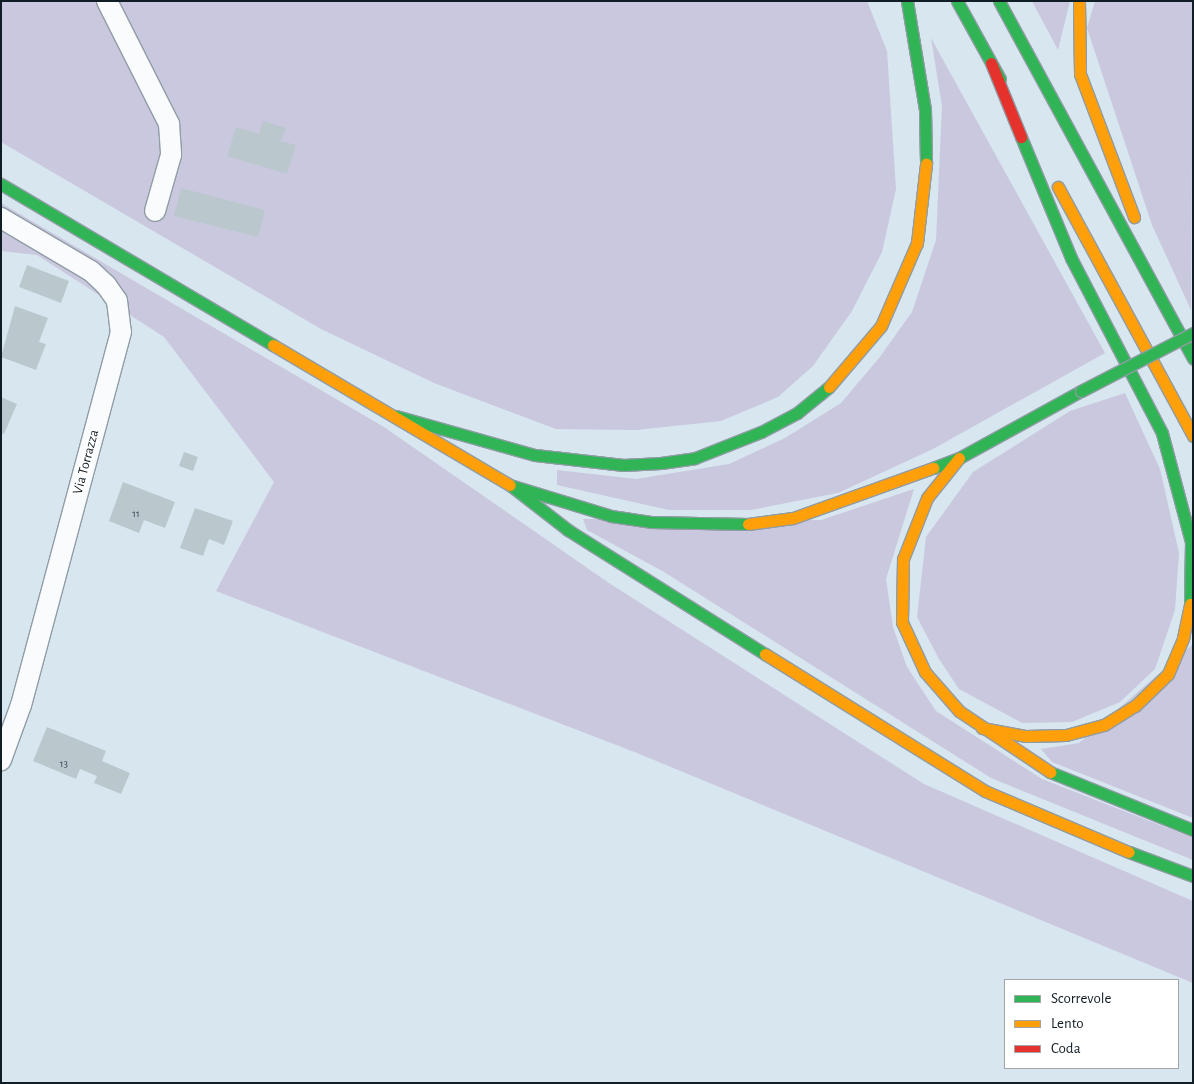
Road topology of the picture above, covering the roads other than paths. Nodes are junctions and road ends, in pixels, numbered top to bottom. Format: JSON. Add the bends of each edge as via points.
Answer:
{"nodes":[{"id":1,"x":107,"y":1,"type":"edge"},
{"id":2,"x":907,"y":1,"type":"edge"},
{"id":3,"x":957,"y":1,"type":"edge"},
{"id":4,"x":999,"y":1,"type":"edge"},
{"id":5,"x":1080,"y":1,"type":"edge"},
{"id":6,"x":991,"y":63,"type":"junction"},
{"id":7,"x":1,"y":184,"type":"edge"},
{"id":8,"x":155,"y":211,"type":"dead end"},
{"id":9,"x":1,"y":218,"type":"edge"},
{"id":10,"x":1140,"y":228,"type":"dead end"},
{"id":11,"x":1152,"y":254,"type":"dead end"},
{"id":12,"x":1193,"y":333,"type":"edge"},
{"id":13,"x":1193,"y":341,"type":"edge"},
{"id":14,"x":1193,"y":359,"type":"edge"},
{"id":15,"x":396,"y":416,"type":"junction"},
{"id":16,"x":1193,"y":436,"type":"edge"},
{"id":17,"x":959,"y":458,"type":"junction"},
{"id":18,"x":510,"y":485,"type":"junction"},
{"id":19,"x":982,"y":728,"type":"junction"},
{"id":20,"x":1,"y":760,"type":"edge"},
{"id":21,"x":1193,"y":830,"type":"edge"},
{"id":22,"x":1193,"y":876,"type":"edge"}],
"edges":[{"from":1,"to":8,"type":"street","via":[[170,124],[171,155]]},
{"from":2,"to":15,"type":"main road","via":[[925,110],[927,156],[917,244],[880,326],[857,359],[828,388],[796,413],[761,432],[695,458],[661,463],[623,465],[535,455]]},
{"from":3,"to":6,"type":"main road"},
{"from":4,"to":14,"type":"main road"},
{"from":5,"to":10,"type":"main road","via":[[1080,74],[1092,116]]},
{"from":6,"to":16,"type":"main road"},
{"from":6,"to":19,"type":"main road","via":[[1071,258],[1162,433],[1191,542],[1191,598],[1183,638],[1168,674],[1135,706],[1104,725],[1066,735],[1026,736]]},
{"from":7,"to":15,"type":"main road"},
{"from":9,"to":20,"type":"street","name":"Via Torrazza","via":[[101,280],[118,301],[121,332],[21,705]]},
{"from":11,"to":13,"type":"main road"},
{"from":12,"to":17,"type":"main road","bridge":true},
{"from":15,"to":18,"type":"main road"},
{"from":17,"to":18,"type":"main road","via":[[836,505],[746,524],[696,525],[619,517]]},
{"from":17,"to":19,"type":"main road","via":[[927,498],[906,551],[902,622],[924,672],[959,711]]},
{"from":18,"to":22,"type":"main road","via":[[568,530],[985,791],[1040,818]]},
{"from":19,"to":21,"type":"main road","via":[[1037,765],[1081,788]]}]}
